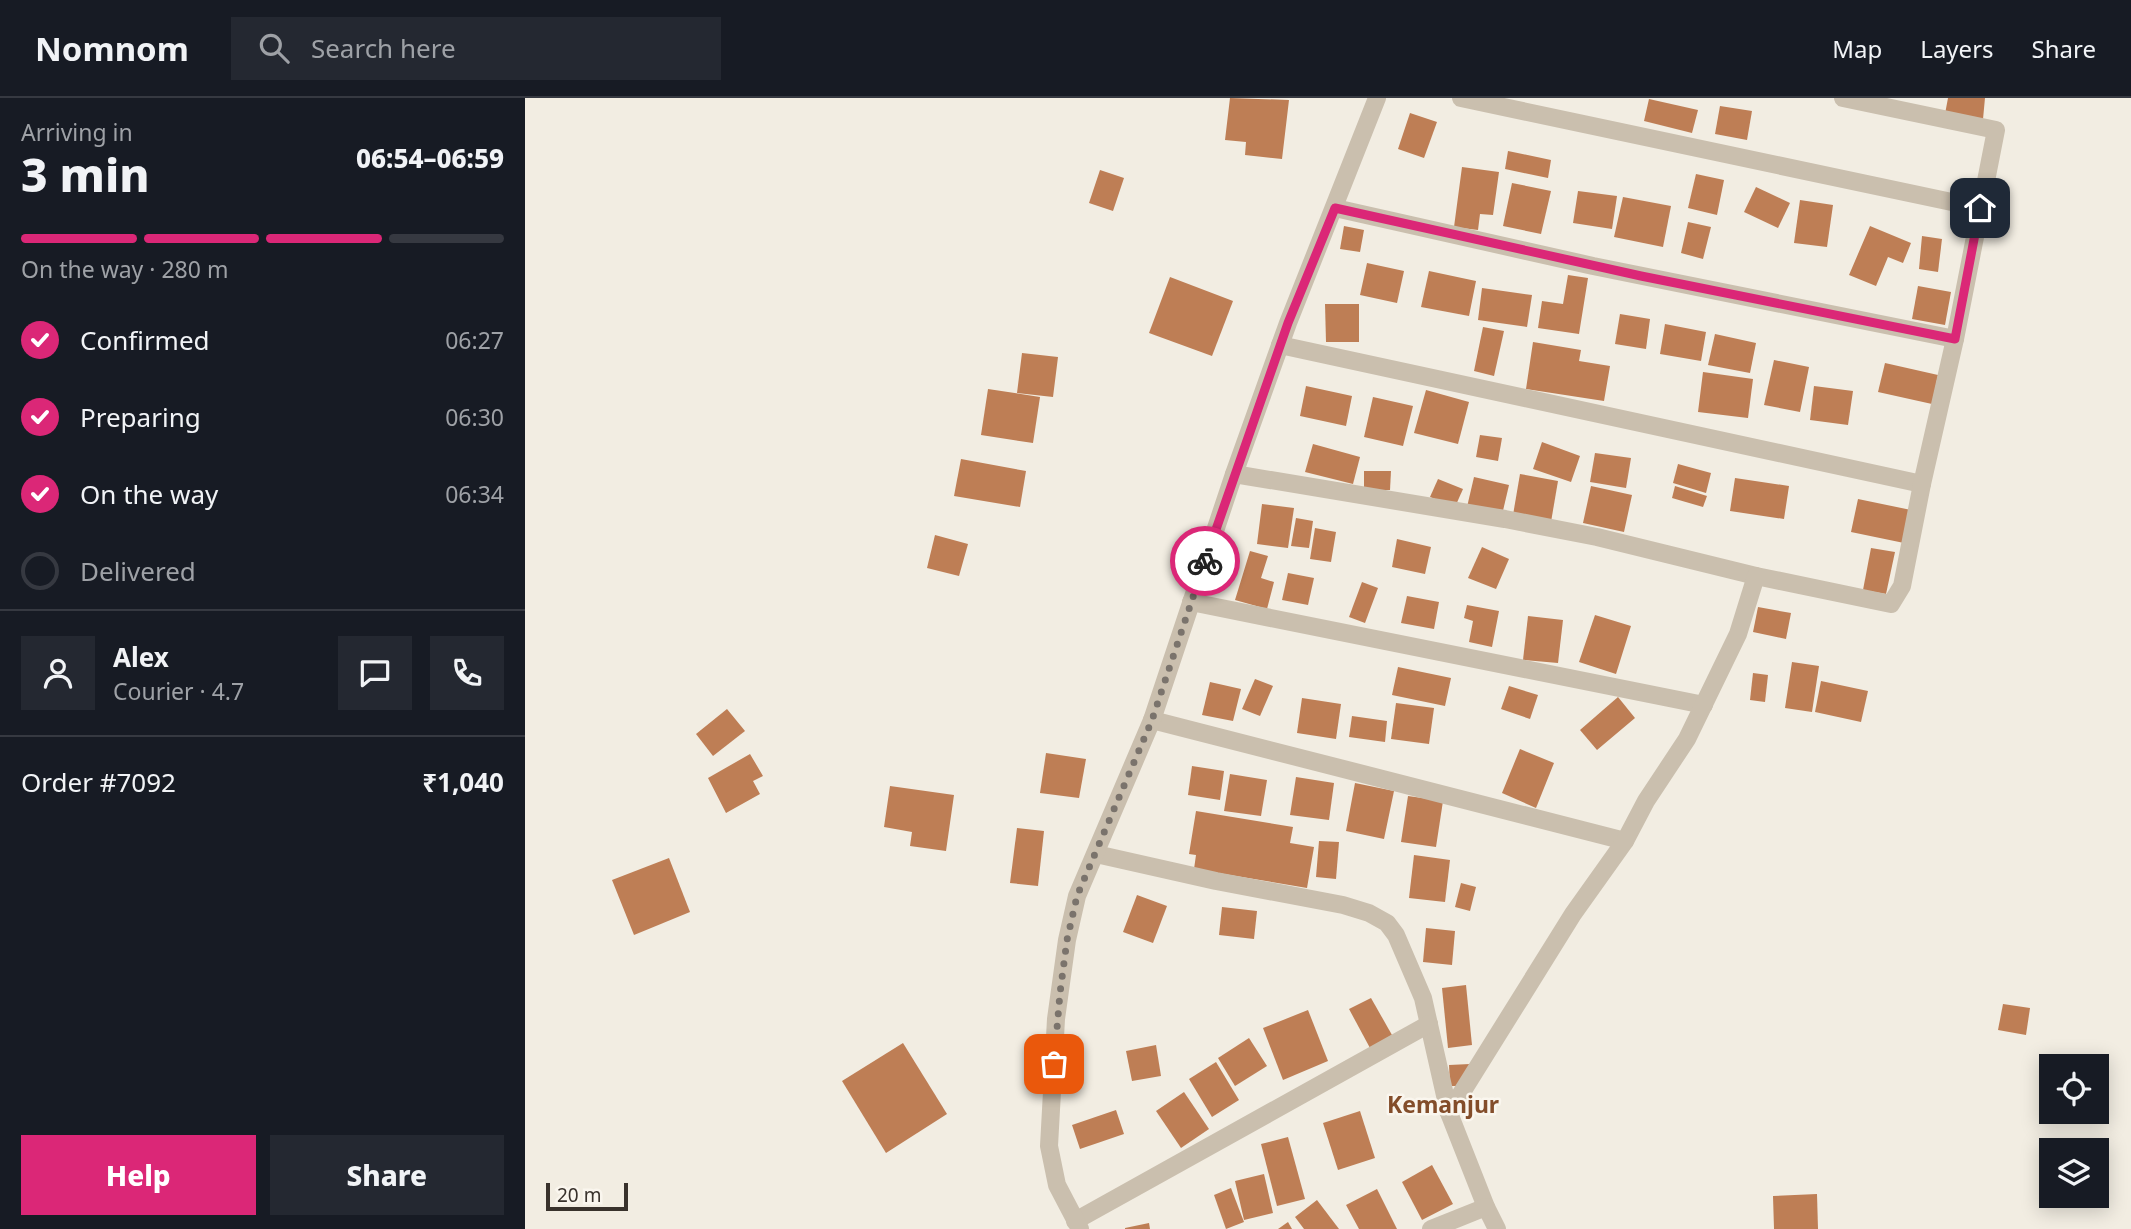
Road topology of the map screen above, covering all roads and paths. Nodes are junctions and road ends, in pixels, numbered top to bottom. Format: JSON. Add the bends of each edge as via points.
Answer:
{"nodes":[{"id":1,"x":1377,"y":98,"type":"edge"},
{"id":2,"x":1461,"y":98,"type":"edge"},
{"id":3,"x":1843,"y":98,"type":"edge"},
{"id":4,"x":1335,"y":208,"type":"junction"},
{"id":5,"x":1980,"y":208,"type":"junction"},
{"id":6,"x":1955,"y":339,"type":"junction"},
{"id":7,"x":1280,"y":345,"type":"junction"},
{"id":8,"x":1234,"y":474,"type":"junction"},
{"id":9,"x":1921,"y":484,"type":"junction"},
{"id":10,"x":1756,"y":576,"type":"junction"},
{"id":11,"x":1191,"y":602,"type":"junction"},
{"id":12,"x":1704,"y":705,"type":"junction"},
{"id":13,"x":1152,"y":720,"type":"junction"},
{"id":14,"x":1625,"y":841,"type":"junction"},
{"id":15,"x":1096,"y":854,"type":"junction"},
{"id":16,"x":1429,"y":1024,"type":"junction"},
{"id":17,"x":1450,"y":1113,"type":"junction"},
{"id":18,"x":1486,"y":1207,"type":"junction"},
{"id":19,"x":1078,"y":1225,"type":"edge"},
{"id":20,"x":1431,"y":1229,"type":"edge"},
{"id":21,"x":1497,"y":1229,"type":"edge"}],
"edges":[{"from":1,"to":4,"type":"street"},
{"from":2,"to":5,"type":"street"},
{"from":3,"to":5,"type":"street","via":[[1996,131]]},
{"from":4,"to":6,"type":"street"},
{"from":4,"to":7,"type":"street"},
{"from":5,"to":6,"type":"street"},
{"from":6,"to":9,"type":"street"},
{"from":7,"to":8,"type":"street"},
{"from":7,"to":9,"type":"street"},
{"from":8,"to":10,"type":"street","via":[[1505,519]]},
{"from":8,"to":11,"type":"street"},
{"from":9,"to":10,"type":"street","via":[[1902,586],[1891,604]]},
{"from":10,"to":12,"type":"street","via":[[1738,634]]},
{"from":11,"to":12,"type":"street"},
{"from":11,"to":13,"type":"street"},
{"from":12,"to":14,"type":"street"},
{"from":13,"to":14,"type":"street"},
{"from":13,"to":15,"type":"street"},
{"from":14,"to":17,"type":"street","via":[[1573,914]]},
{"from":15,"to":16,"type":"street","via":[[1369,913],[1387,923],[1396,935]]},
{"from":15,"to":19,"type":"street","via":[[1077,896],[1067,940],[1056,1019],[1049,1146],[1057,1185]]},
{"from":16,"to":17,"type":"street"},
{"from":16,"to":19,"type":"street"},
{"from":17,"to":18,"type":"street"},
{"from":18,"to":20,"type":"street"},
{"from":18,"to":21,"type":"street"}]}
